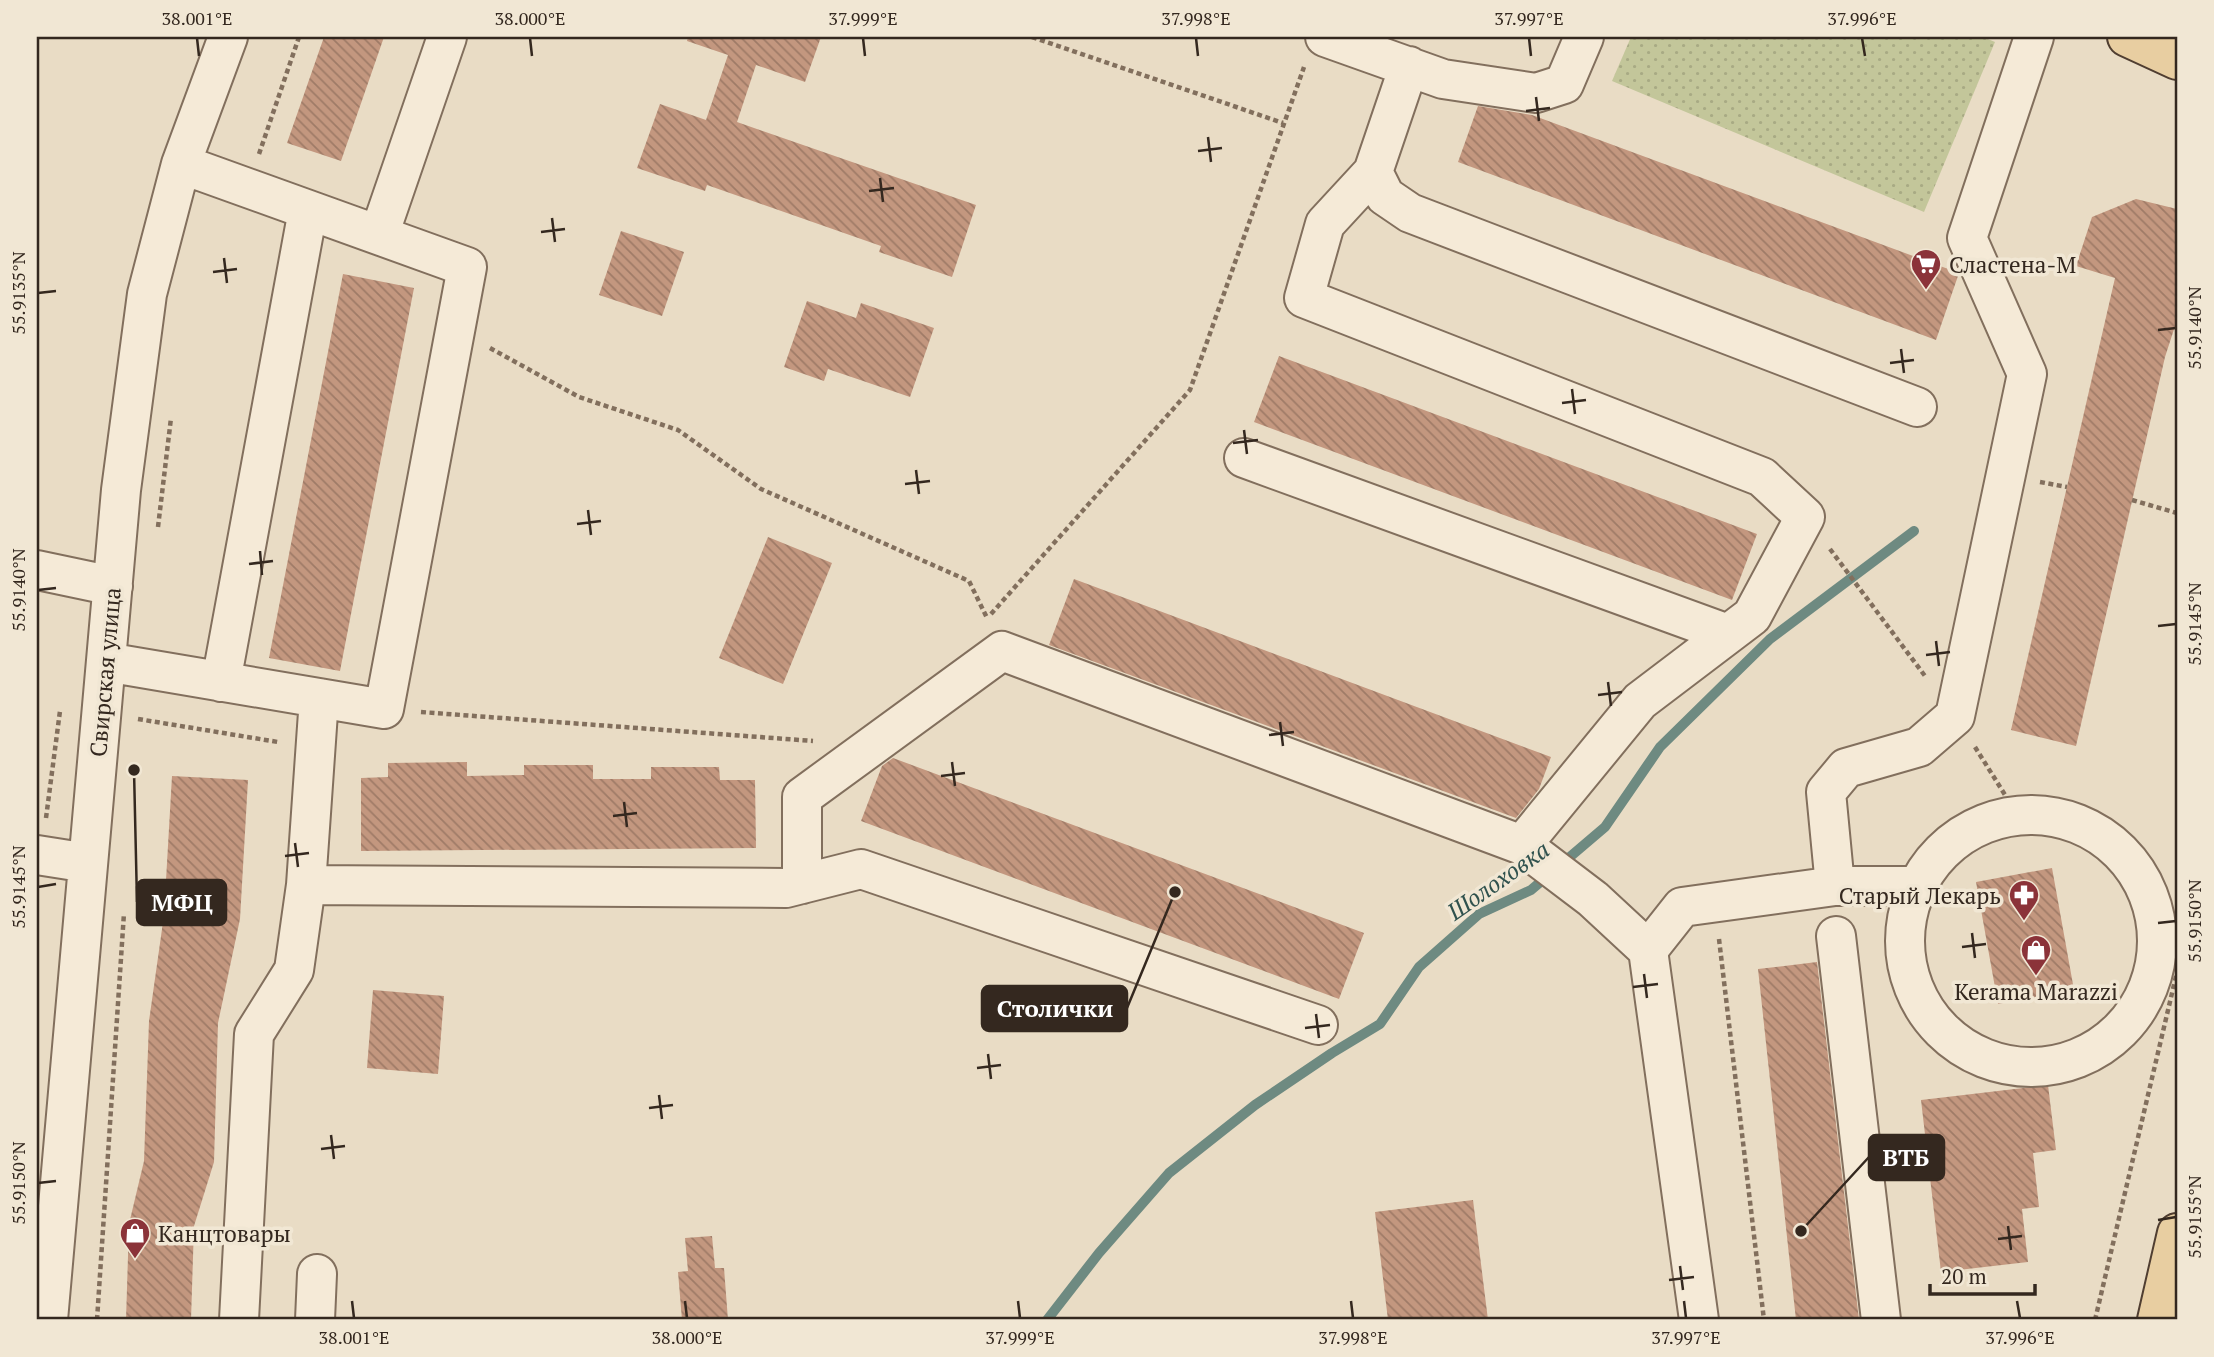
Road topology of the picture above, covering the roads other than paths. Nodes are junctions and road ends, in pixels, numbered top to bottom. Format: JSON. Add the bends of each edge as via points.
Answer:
{"nodes":[{"id":1,"x":228,"y":37,"type":"edge"},
{"id":2,"x":447,"y":37,"type":"edge"},
{"id":3,"x":1584,"y":37,"type":"edge"},
{"id":4,"x":2034,"y":37,"type":"edge"},
{"id":5,"x":2127,"y":37,"type":"edge"},
{"id":6,"x":1316,"y":49,"type":"edge"},
{"id":7,"x":2177,"y":60,"type":"edge"},
{"id":8,"x":1409,"y":66,"type":"junction"},
{"id":9,"x":181,"y":164,"type":"junction"},
{"id":10,"x":1373,"y":172,"type":"junction"},
{"id":11,"x":308,"y":210,"type":"junction"},
{"id":12,"x":379,"y":236,"type":"junction"},
{"id":13,"x":1917,"y":407,"type":"dead end"},
{"id":14,"x":1244,"y":458,"type":"dead end"},
{"id":15,"x":37,"y":570,"type":"edge"},
{"id":16,"x":113,"y":586,"type":"junction"},
{"id":17,"x":1728,"y":634,"type":"junction"},
{"id":18,"x":124,"y":665,"type":"junction"},
{"id":19,"x":221,"y":681,"type":"junction"},
{"id":20,"x":319,"y":698,"type":"junction"},
{"id":21,"x":41,"y":843,"type":"edge"},
{"id":22,"x":1522,"y":845,"type":"junction"},
{"id":23,"x":88,"y":863,"type":"junction"},
{"id":24,"x":802,"y":884,"type":"junction"},
{"id":25,"x":306,"y":885,"type":"junction"},
{"id":26,"x":1835,"y":886,"type":"junction"},
{"id":27,"x":1915,"y":886,"type":"junction"},
{"id":28,"x":1836,"y":936,"type":"dead end"},
{"id":29,"x":1647,"y":950,"type":"junction"},
{"id":30,"x":2167,"y":994,"type":"edge"},
{"id":31,"x":1318,"y":1025,"type":"dead end"},
{"id":32,"x":2177,"y":1233,"type":"edge"},
{"id":33,"x":317,"y":1274,"type":"dead end"},
{"id":34,"x":48,"y":1320,"type":"edge"},
{"id":35,"x":239,"y":1320,"type":"edge"},
{"id":36,"x":315,"y":1320,"type":"edge"},
{"id":37,"x":1699,"y":1320,"type":"edge"},
{"id":38,"x":1881,"y":1320,"type":"edge"},
{"id":39,"x":2157,"y":1320,"type":"edge"}],
"edges":[{"from":1,"to":9,"type":"street","name":"Свирская улица"},
{"from":2,"to":12,"type":"street"},
{"from":3,"to":8,"type":"street","via":[[1564,84],[1536,93],[1443,79]]},
{"from":4,"to":26,"type":"street","via":[[1967,238],[2027,374],[1955,716],[1919,747],[1846,768],[1826,792]]},
{"from":5,"to":7,"type":"main road"},
{"from":6,"to":8,"type":"street"},
{"from":8,"to":10,"type":"street"},
{"from":9,"to":11,"type":"street"},
{"from":9,"to":16,"type":"street","name":"Свирская улица","via":[[147,294]]},
{"from":10,"to":13,"type":"street","via":[[1385,196],[1410,213]]},
{"from":10,"to":17,"type":"street","via":[[1325,224],[1304,298],[1762,477],[1805,517],[1752,616]]},
{"from":11,"to":12,"type":"street"},
{"from":11,"to":19,"type":"street"},
{"from":12,"to":20,"type":"street","via":[[467,267],[384,709]]},
{"from":14,"to":17,"type":"street"},
{"from":15,"to":16,"type":"street"},
{"from":16,"to":18,"type":"street","name":"Свирская улица"},
{"from":17,"to":22,"type":"street","via":[[1640,701]]},
{"from":18,"to":19,"type":"street"},
{"from":18,"to":23,"type":"street","name":"Свирская улица"},
{"from":19,"to":20,"type":"street"},
{"from":20,"to":25,"type":"street"},
{"from":21,"to":23,"type":"street"},
{"from":22,"to":24,"type":"street","via":[[995,635],[803,797]]},
{"from":22,"to":29,"type":"street","via":[[1593,899]]},
{"from":23,"to":34,"type":"street","name":"Свирская улица"},
{"from":24,"to":25,"type":"street","via":[[786,888]]},
{"from":24,"to":31,"type":"street","via":[[861,869]]},
{"from":25,"to":35,"type":"street","via":[[294,970],[254,1034]]},
{"from":26,"to":27,"type":"street"},
{"from":26,"to":29,"type":"street","via":[[1682,907]]},
{"from":27,"to":30,"type":"street","via":[[1939,852],[1977,825],[2017,814],[2064,817],[2119,848],[2137,869],[2155,913]]},
{"from":27,"to":30,"type":"street","via":[[1906,913],[1905,965],[1928,1017],[1960,1047],[1981,1058],[2039,1068],[2087,1055]]},
{"from":28,"to":38,"type":"street"},
{"from":29,"to":37,"type":"street"},
{"from":32,"to":39,"type":"main road"},
{"from":33,"to":36,"type":"street"}]}
